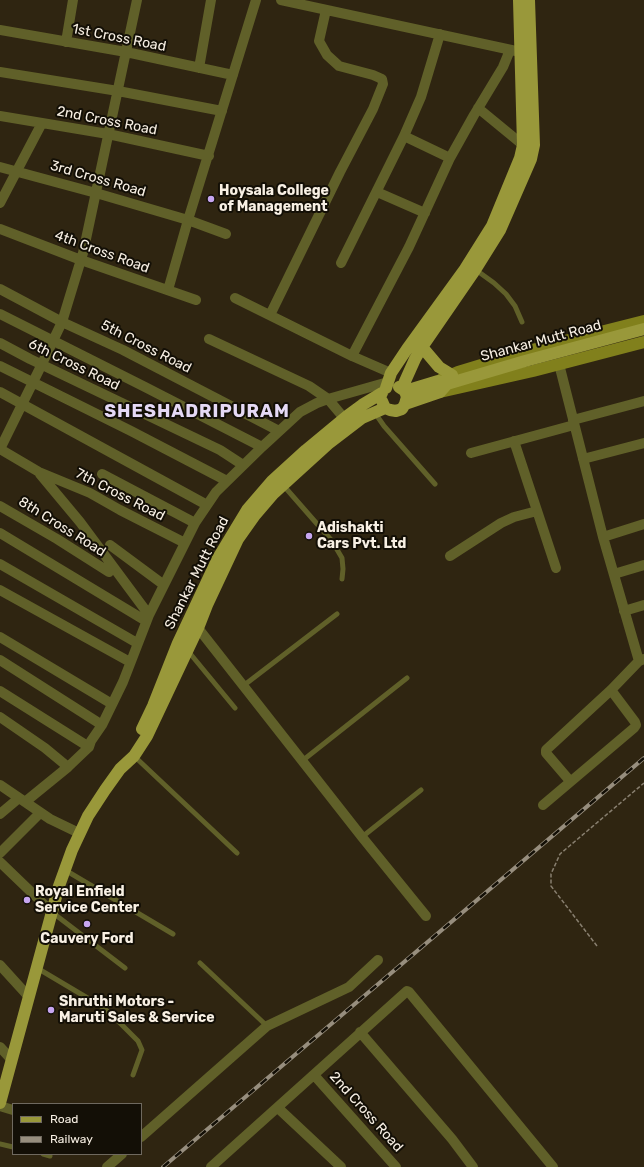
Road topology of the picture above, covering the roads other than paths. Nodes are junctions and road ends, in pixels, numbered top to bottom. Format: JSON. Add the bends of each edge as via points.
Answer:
{"nodes":[{"id":1,"x":74,"y":0,"type":"edge"},
{"id":2,"x":137,"y":0,"type":"edge"},
{"id":3,"x":211,"y":0,"type":"edge"},
{"id":4,"x":256,"y":0,"type":"edge"},
{"id":5,"x":281,"y":0,"type":"edge"},
{"id":6,"x":519,"y":0,"type":"edge"},
{"id":7,"x":529,"y":0,"type":"edge"},
{"id":8,"x":326,"y":10,"type":"junction"},
{"id":9,"x":0,"y":30,"type":"edge"},
{"id":10,"x":440,"y":34,"type":"junction"},
{"id":11,"x":66,"y":42,"type":"junction"},
{"id":12,"x":515,"y":51,"type":"junction"},
{"id":13,"x":126,"y":52,"type":"junction"},
{"id":14,"x":199,"y":68,"type":"junction"},
{"id":15,"x":0,"y":72,"type":"edge"},
{"id":16,"x":233,"y":75,"type":"junction"},
{"id":17,"x":118,"y":91,"type":"junction"},
{"id":18,"x":478,"y":108,"type":"junction"},
{"id":19,"x":222,"y":111,"type":"junction"},
{"id":20,"x":0,"y":116,"type":"edge"},
{"id":21,"x":42,"y":123,"type":"junction"},
{"id":22,"x":108,"y":134,"type":"junction"},
{"id":23,"x":404,"y":136,"type":"junction"},
{"id":24,"x":523,"y":145,"type":"junction"},
{"id":25,"x":209,"y":156,"type":"junction"},
{"id":26,"x":450,"y":158,"type":"junction"},
{"id":27,"x":0,"y":167,"type":"edge"},
{"id":28,"x":17,"y":171,"type":"junction"},
{"id":29,"x":377,"y":192,"type":"junction"},
{"id":30,"x":96,"y":193,"type":"junction"},
{"id":31,"x":0,"y":203,"type":"edge"},
{"id":32,"x":425,"y":212,"type":"junction"},
{"id":33,"x":188,"y":220,"type":"junction"},
{"id":34,"x":0,"y":229,"type":"edge"},
{"id":35,"x":226,"y":234,"type":"dead end"},
{"id":36,"x":81,"y":260,"type":"junction"},
{"id":37,"x":341,"y":263,"type":"dead end"},
{"id":38,"x":475,"y":270,"type":"junction"},
{"id":39,"x":0,"y":289,"type":"edge"},
{"id":40,"x":168,"y":290,"type":"junction"},
{"id":41,"x":235,"y":298,"type":"dead end"},
{"id":42,"x":196,"y":300,"type":"dead end"},
{"id":43,"x":0,"y":314,"type":"edge"},
{"id":44,"x":270,"y":315,"type":"junction"},
{"id":45,"x":644,"y":321,"type":"edge"},
{"id":46,"x":62,"y":322,"type":"junction"},
{"id":47,"x":522,"y":322,"type":"dead end"},
{"id":48,"x":644,"y":329,"type":"edge"},
{"id":49,"x":209,"y":339,"type":"dead end"},
{"id":50,"x":53,"y":341,"type":"junction"},
{"id":51,"x":644,"y":342,"type":"edge"},
{"id":52,"x":0,"y":344,"type":"edge"},
{"id":53,"x":422,"y":347,"type":"junction"},
{"id":54,"x":352,"y":356,"type":"junction"},
{"id":55,"x":559,"y":364,"type":"junction"},
{"id":56,"x":42,"y":365,"type":"junction"},
{"id":57,"x":0,"y":366,"type":"edge"},
{"id":58,"x":33,"y":383,"type":"junction"},
{"id":59,"x":445,"y":383,"type":"junction"},
{"id":60,"x":387,"y":384,"type":"junction"},
{"id":61,"x":403,"y":389,"type":"junction"},
{"id":62,"x":0,"y":392,"type":"edge"},
{"id":63,"x":328,"y":399,"type":"junction"},
{"id":64,"x":644,"y":402,"type":"edge"},
{"id":65,"x":22,"y":404,"type":"junction"},
{"id":66,"x":405,"y":404,"type":"junction"},
{"id":67,"x":380,"y":410,"type":"junction"},
{"id":68,"x":344,"y":418,"type":"junction"},
{"id":69,"x":573,"y":422,"type":"junction"},
{"id":70,"x":279,"y":431,"type":"junction"},
{"id":71,"x":514,"y":441,"type":"junction"},
{"id":72,"x":644,"y":443,"type":"edge"},
{"id":73,"x":262,"y":446,"type":"junction"},
{"id":74,"x":0,"y":449,"type":"edge"},
{"id":75,"x":471,"y":453,"type":"dead end"},
{"id":76,"x":583,"y":459,"type":"junction"},
{"id":77,"x":243,"y":465,"type":"junction"},
{"id":78,"x":39,"y":472,"type":"junction"},
{"id":79,"x":102,"y":474,"type":"dead end"},
{"id":80,"x":227,"y":481,"type":"junction"},
{"id":81,"x":435,"y":484,"type":"dead end"},
{"id":82,"x":282,"y":485,"type":"junction"},
{"id":83,"x":207,"y":505,"type":"junction"},
{"id":84,"x":0,"y":506,"type":"edge"},
{"id":85,"x":537,"y":511,"type":"junction"},
{"id":86,"x":251,"y":512,"type":"junction"},
{"id":87,"x":195,"y":524,"type":"junction"},
{"id":88,"x":644,"y":524,"type":"edge"},
{"id":89,"x":0,"y":533,"type":"edge"},
{"id":90,"x":603,"y":537,"type":"junction"},
{"id":91,"x":185,"y":544,"type":"junction"},
{"id":92,"x":110,"y":545,"type":"dead end"},
{"id":93,"x":450,"y":556,"type":"dead end"},
{"id":94,"x":0,"y":564,"type":"edge"},
{"id":95,"x":644,"y":565,"type":"edge"},
{"id":96,"x":556,"y":568,"type":"dead end"},
{"id":97,"x":109,"y":572,"type":"dead end"},
{"id":98,"x":614,"y":574,"type":"junction"},
{"id":99,"x":342,"y":579,"type":"dead end"},
{"id":100,"x":164,"y":585,"type":"junction"},
{"id":101,"x":0,"y":590,"type":"edge"},
{"id":102,"x":644,"y":605,"type":"edge"},
{"id":103,"x":624,"y":610,"type":"junction"},
{"id":104,"x":337,"y":614,"type":"dead end"},
{"id":105,"x":148,"y":618,"type":"junction"},
{"id":106,"x":198,"y":628,"type":"junction"},
{"id":107,"x":0,"y":637,"type":"edge"},
{"id":108,"x":137,"y":643,"type":"junction"},
{"id":109,"x":187,"y":650,"type":"junction"},
{"id":110,"x":0,"y":660,"type":"edge"},
{"id":111,"x":641,"y":660,"type":"edge"},
{"id":112,"x":130,"y":662,"type":"junction"},
{"id":113,"x":407,"y":678,"type":"dead end"},
{"id":114,"x":243,"y":686,"type":"junction"},
{"id":115,"x":611,"y":690,"type":"junction"},
{"id":116,"x":0,"y":691,"type":"edge"},
{"id":117,"x":112,"y":704,"type":"junction"},
{"id":118,"x":235,"y":708,"type":"dead end"},
{"id":119,"x":0,"y":718,"type":"edge"},
{"id":120,"x":102,"y":725,"type":"junction"},
{"id":121,"x":89,"y":747,"type":"junction"},
{"id":122,"x":134,"y":756,"type":"junction"},
{"id":123,"x":302,"y":761,"type":"junction"},
{"id":124,"x":68,"y":767,"type":"junction"},
{"id":125,"x":120,"y":769,"type":"junction"},
{"id":126,"x":570,"y":781,"type":"junction"},
{"id":127,"x":0,"y":785,"type":"edge"},
{"id":128,"x":422,"y":790,"type":"dead end"},
{"id":129,"x":22,"y":800,"type":"junction"},
{"id":130,"x":543,"y":805,"type":"dead end"},
{"id":131,"x":40,"y":813,"type":"junction"},
{"id":132,"x":0,"y":814,"type":"edge"},
{"id":133,"x":79,"y":833,"type":"junction"},
{"id":134,"x":362,"y":837,"type":"junction"},
{"id":135,"x":0,"y":853,"type":"edge"},
{"id":136,"x":238,"y":853,"type":"dead end"},
{"id":137,"x":0,"y":862,"type":"edge"},
{"id":138,"x":64,"y":869,"type":"junction"},
{"id":139,"x":53,"y":913,"type":"junction"},
{"id":140,"x":426,"y":916,"type":"dead end"},
{"id":141,"x":173,"y":934,"type":"dead end"},
{"id":142,"x":378,"y":960,"type":"dead end"},
{"id":143,"x":200,"y":963,"type":"dead end"},
{"id":144,"x":0,"y":965,"type":"edge"},
{"id":145,"x":37,"y":968,"type":"junction"},
{"id":146,"x":125,"y":968,"type":"dead end"},
{"id":147,"x":29,"y":997,"type":"junction"},
{"id":148,"x":267,"y":1026,"type":"junction"},
{"id":149,"x":360,"y":1032,"type":"junction"},
{"id":150,"x":0,"y":1047,"type":"edge"},
{"id":151,"x":11,"y":1058,"type":"junction"},
{"id":152,"x":134,"y":1075,"type":"dead end"},
{"id":153,"x":314,"y":1075,"type":"junction"},
{"id":154,"x":0,"y":1102,"type":"edge"},
{"id":155,"x":0,"y":1106,"type":"edge"},
{"id":156,"x":278,"y":1108,"type":"junction"},
{"id":157,"x":12,"y":1110,"type":"edge"},
{"id":158,"x":142,"y":1136,"type":"edge"},
{"id":159,"x":0,"y":1144,"type":"edge"},
{"id":160,"x":12,"y":1147,"type":"edge"},
{"id":161,"x":46,"y":1155,"type":"edge"},
{"id":162,"x":121,"y":1155,"type":"edge"},
{"id":163,"x":50,"y":1156,"type":"dead end"},
{"id":164,"x":107,"y":1167,"type":"edge"},
{"id":165,"x":210,"y":1167,"type":"edge"},
{"id":166,"x":341,"y":1167,"type":"edge"},
{"id":167,"x":396,"y":1167,"type":"edge"},
{"id":168,"x":473,"y":1167,"type":"edge"},
{"id":169,"x":553,"y":1167,"type":"edge"}],
"edges":[{"from":1,"to":11,"type":"street"},
{"from":2,"to":13,"type":"street"},
{"from":3,"to":14,"type":"street"},
{"from":4,"to":16,"type":"street"},
{"from":5,"to":8,"type":"street"},
{"from":6,"to":12,"type":"main road"},
{"from":7,"to":38,"type":"main road","via":[[534,145],[531,159],[500,230]]},
{"from":8,"to":10,"type":"street"},
{"from":8,"to":44,"type":"street","via":[[319,41],[327,55],[339,66],[373,74],[382,79],[383,84],[373,109]]},
{"from":9,"to":11,"type":"street","name":"1st Cross Road"},
{"from":10,"to":12,"type":"street"},
{"from":10,"to":23,"type":"street","via":[[421,97]]},
{"from":11,"to":13,"type":"street","name":"1st Cross Road"},
{"from":12,"to":18,"type":"street"},
{"from":12,"to":24,"type":"main road"},
{"from":13,"to":14,"type":"street","name":"1st Cross Road"},
{"from":13,"to":17,"type":"street"},
{"from":14,"to":16,"type":"street","name":"1st Cross Road"},
{"from":15,"to":17,"type":"street"},
{"from":16,"to":19,"type":"street"},
{"from":17,"to":19,"type":"street"},
{"from":17,"to":22,"type":"street"},
{"from":18,"to":24,"type":"street"},
{"from":18,"to":26,"type":"street"},
{"from":19,"to":25,"type":"street"},
{"from":20,"to":21,"type":"street","name":"2nd Cross Road"},
{"from":21,"to":22,"type":"street","name":"2nd Cross Road"},
{"from":21,"to":28,"type":"street"},
{"from":22,"to":25,"type":"street","name":"2nd Cross Road"},
{"from":22,"to":30,"type":"street"},
{"from":23,"to":26,"type":"street"},
{"from":23,"to":29,"type":"street"},
{"from":24,"to":60,"type":"main road","via":[[492,226],[465,269],[414,338]]},
{"from":25,"to":33,"type":"street"},
{"from":26,"to":32,"type":"street"},
{"from":27,"to":28,"type":"street","name":"3rd Cross Road"},
{"from":28,"to":30,"type":"street","name":"3rd Cross Road"},
{"from":28,"to":31,"type":"street"},
{"from":29,"to":32,"type":"street"},
{"from":29,"to":37,"type":"street"},
{"from":30,"to":33,"type":"street","name":"3rd Cross Road"},
{"from":30,"to":36,"type":"street"},
{"from":32,"to":54,"type":"street"},
{"from":33,"to":35,"type":"street","name":"3rd Cross Road"},
{"from":33,"to":40,"type":"street"},
{"from":34,"to":36,"type":"street","name":"4th Cross Road"},
{"from":36,"to":40,"type":"street","name":"4th Cross Road"},
{"from":36,"to":46,"type":"street"},
{"from":38,"to":47,"type":"lane","via":[[506,294]]},
{"from":38,"to":53,"type":"main road"},
{"from":39,"to":46,"type":"street","name":"5th Cross Road"},
{"from":40,"to":42,"type":"street","name":"4th Cross Road"},
{"from":41,"to":44,"type":"street"},
{"from":43,"to":50,"type":"street"},
{"from":44,"to":54,"type":"street"},
{"from":45,"to":59,"type":"main road","via":[[491,362]]},
{"from":46,"to":50,"type":"street"},
{"from":46,"to":70,"type":"street","name":"5th Cross Road","via":[[123,350]]},
{"from":48,"to":59,"type":"main road","name":"Shankar Mutt Road"},
{"from":49,"to":63,"type":"street","via":[[303,383]]},
{"from":50,"to":56,"type":"street"},
{"from":50,"to":73,"type":"street"},
{"from":51,"to":55,"type":"main road"},
{"from":52,"to":56,"type":"street","name":"6th Cross Road"},
{"from":53,"to":59,"type":"main road","via":[[439,367]]},
{"from":53,"to":61,"type":"main road"},
{"from":54,"to":60,"type":"street"},
{"from":55,"to":59,"type":"main road"},
{"from":55,"to":69,"type":"street"},
{"from":56,"to":58,"type":"street"},
{"from":56,"to":77,"type":"street","name":"6th Cross Road","via":[[220,450]]},
{"from":57,"to":58,"type":"street"},
{"from":58,"to":65,"type":"street"},
{"from":58,"to":80,"type":"street"},
{"from":59,"to":61,"type":"main road","name":"Shankar Mutt Road"},
{"from":59,"to":66,"type":"main road","name":"Shankar Mutt Road"},
{"from":60,"to":61,"type":"main road","name":"Shankar Mutt Road"},
{"from":60,"to":63,"type":"street"},
{"from":60,"to":67,"type":"main road"},
{"from":60,"to":68,"type":"main road","name":"Shankar Mutt Road"},
{"from":61,"to":66,"type":"main road","via":[[407,398]]},
{"from":62,"to":65,"type":"street"},
{"from":63,"to":68,"type":"street"},
{"from":63,"to":70,"type":"street","via":[[300,412]]},
{"from":64,"to":69,"type":"street"},
{"from":65,"to":74,"type":"street"},
{"from":65,"to":83,"type":"street"},
{"from":66,"to":67,"type":"main road","name":"Shankar Mutt Road","via":[[402,409],[396,411]]},
{"from":67,"to":81,"type":"lane","via":[[384,426]]},
{"from":67,"to":82,"type":"main road","name":"Shankar Mutt Road","via":[[346,429]]},
{"from":68,"to":86,"type":"main road","name":"Shankar Mutt Road","via":[[272,481]]},
{"from":69,"to":71,"type":"street"},
{"from":69,"to":76,"type":"street"},
{"from":70,"to":73,"type":"street"},
{"from":71,"to":75,"type":"street"},
{"from":71,"to":85,"type":"street"},
{"from":72,"to":76,"type":"street"},
{"from":73,"to":77,"type":"street"},
{"from":74,"to":78,"type":"street","name":"7th Cross Road"},
{"from":76,"to":90,"type":"street"},
{"from":77,"to":80,"type":"street"},
{"from":78,"to":91,"type":"street","name":"7th Cross Road","via":[[90,493]]},
{"from":78,"to":105,"type":"street","via":[[80,522]]},
{"from":79,"to":87,"type":"street"},
{"from":80,"to":83,"type":"street"},
{"from":82,"to":86,"type":"main road","name":"Shankar Mutt Road"},
{"from":82,"to":99,"type":"lane","via":[[332,541],[342,558]]},
{"from":83,"to":87,"type":"street"},
{"from":84,"to":97,"type":"street","name":"8th Cross Road"},
{"from":85,"to":93,"type":"street","via":[[502,523]]},
{"from":85,"to":96,"type":"street"},
{"from":86,"to":106,"type":"main road","name":"Shankar Mutt Road"},
{"from":86,"to":125,"type":"main road","name":"Shankar Mutt Road","via":[[218,558],[141,730]]},
{"from":87,"to":91,"type":"street"},
{"from":88,"to":90,"type":"street"},
{"from":89,"to":105,"type":"street"},
{"from":90,"to":98,"type":"street"},
{"from":91,"to":100,"type":"street"},
{"from":92,"to":100,"type":"street"},
{"from":94,"to":108,"type":"street"},
{"from":95,"to":98,"type":"street"},
{"from":98,"to":103,"type":"street"},
{"from":100,"to":105,"type":"street"},
{"from":101,"to":112,"type":"street"},
{"from":102,"to":103,"type":"street"},
{"from":103,"to":111,"type":"street"},
{"from":104,"to":114,"type":"lane"},
{"from":105,"to":108,"type":"street"},
{"from":106,"to":109,"type":"main road","name":"Shankar Mutt Road"},
{"from":106,"to":114,"type":"street"},
{"from":107,"to":117,"type":"street"},
{"from":108,"to":112,"type":"street"},
{"from":109,"to":118,"type":"lane"},
{"from":109,"to":122,"type":"main road","name":"Shankar Mutt Road","via":[[160,711]]},
{"from":110,"to":120,"type":"street"},
{"from":111,"to":115,"type":"street"},
{"from":112,"to":117,"type":"street"},
{"from":113,"to":123,"type":"lane"},
{"from":114,"to":123,"type":"street"},
{"from":115,"to":126,"type":"street","via":[[545,752]]},
{"from":115,"to":126,"type":"street","via":[[636,725]]},
{"from":116,"to":121,"type":"street"},
{"from":117,"to":120,"type":"street"},
{"from":119,"to":124,"type":"street"},
{"from":120,"to":121,"type":"street"},
{"from":121,"to":124,"type":"street"},
{"from":122,"to":125,"type":"main road","name":"Shankar Mutt Road"},
{"from":122,"to":136,"type":"lane"},
{"from":123,"to":134,"type":"street"},
{"from":124,"to":129,"type":"street"},
{"from":125,"to":133,"type":"main road","name":"Shankar Mutt Road"},
{"from":126,"to":130,"type":"street"},
{"from":127,"to":129,"type":"street"},
{"from":128,"to":134,"type":"lane"},
{"from":129,"to":131,"type":"street"},
{"from":129,"to":132,"type":"street"},
{"from":131,"to":133,"type":"street"},
{"from":131,"to":135,"type":"street"},
{"from":133,"to":138,"type":"main road","name":"Shankar Mutt Road"},
{"from":134,"to":140,"type":"street"},
{"from":137,"to":139,"type":"street"},
{"from":138,"to":139,"type":"main road","name":"Shankar Mutt Road"},
{"from":138,"to":141,"type":"lane"},
{"from":139,"to":145,"type":"main road","name":"Shankar Mutt Road"},
{"from":139,"to":146,"type":"lane"},
{"from":142,"to":148,"type":"street","via":[[350,987]]},
{"from":143,"to":148,"type":"lane"},
{"from":144,"to":147,"type":"street"},
{"from":145,"to":147,"type":"main road","name":"Shankar Mutt Road"},
{"from":145,"to":152,"type":"lane","via":[[101,1006],[138,1041],[142,1050]]},
{"from":147,"to":151,"type":"main road","name":"Shankar Mutt Road"},
{"from":148,"to":158,"type":"street"},
{"from":149,"to":153,"type":"street"},
{"from":149,"to":168,"type":"street"},
{"from":149,"to":169,"type":"street","via":[[404,992],[409,992]]},
{"from":150,"to":151,"type":"street"},
{"from":151,"to":154,"type":"main road","name":"Shankar Mutt Road"},
{"from":153,"to":156,"type":"street"},
{"from":153,"to":167,"type":"street","name":"2nd Cross Road"},
{"from":155,"to":157,"type":"street"},
{"from":156,"to":165,"type":"street"},
{"from":156,"to":166,"type":"street"},
{"from":159,"to":160,"type":"lane"},
{"from":161,"to":163,"type":"lane"},
{"from":162,"to":164,"type":"street"}]}
